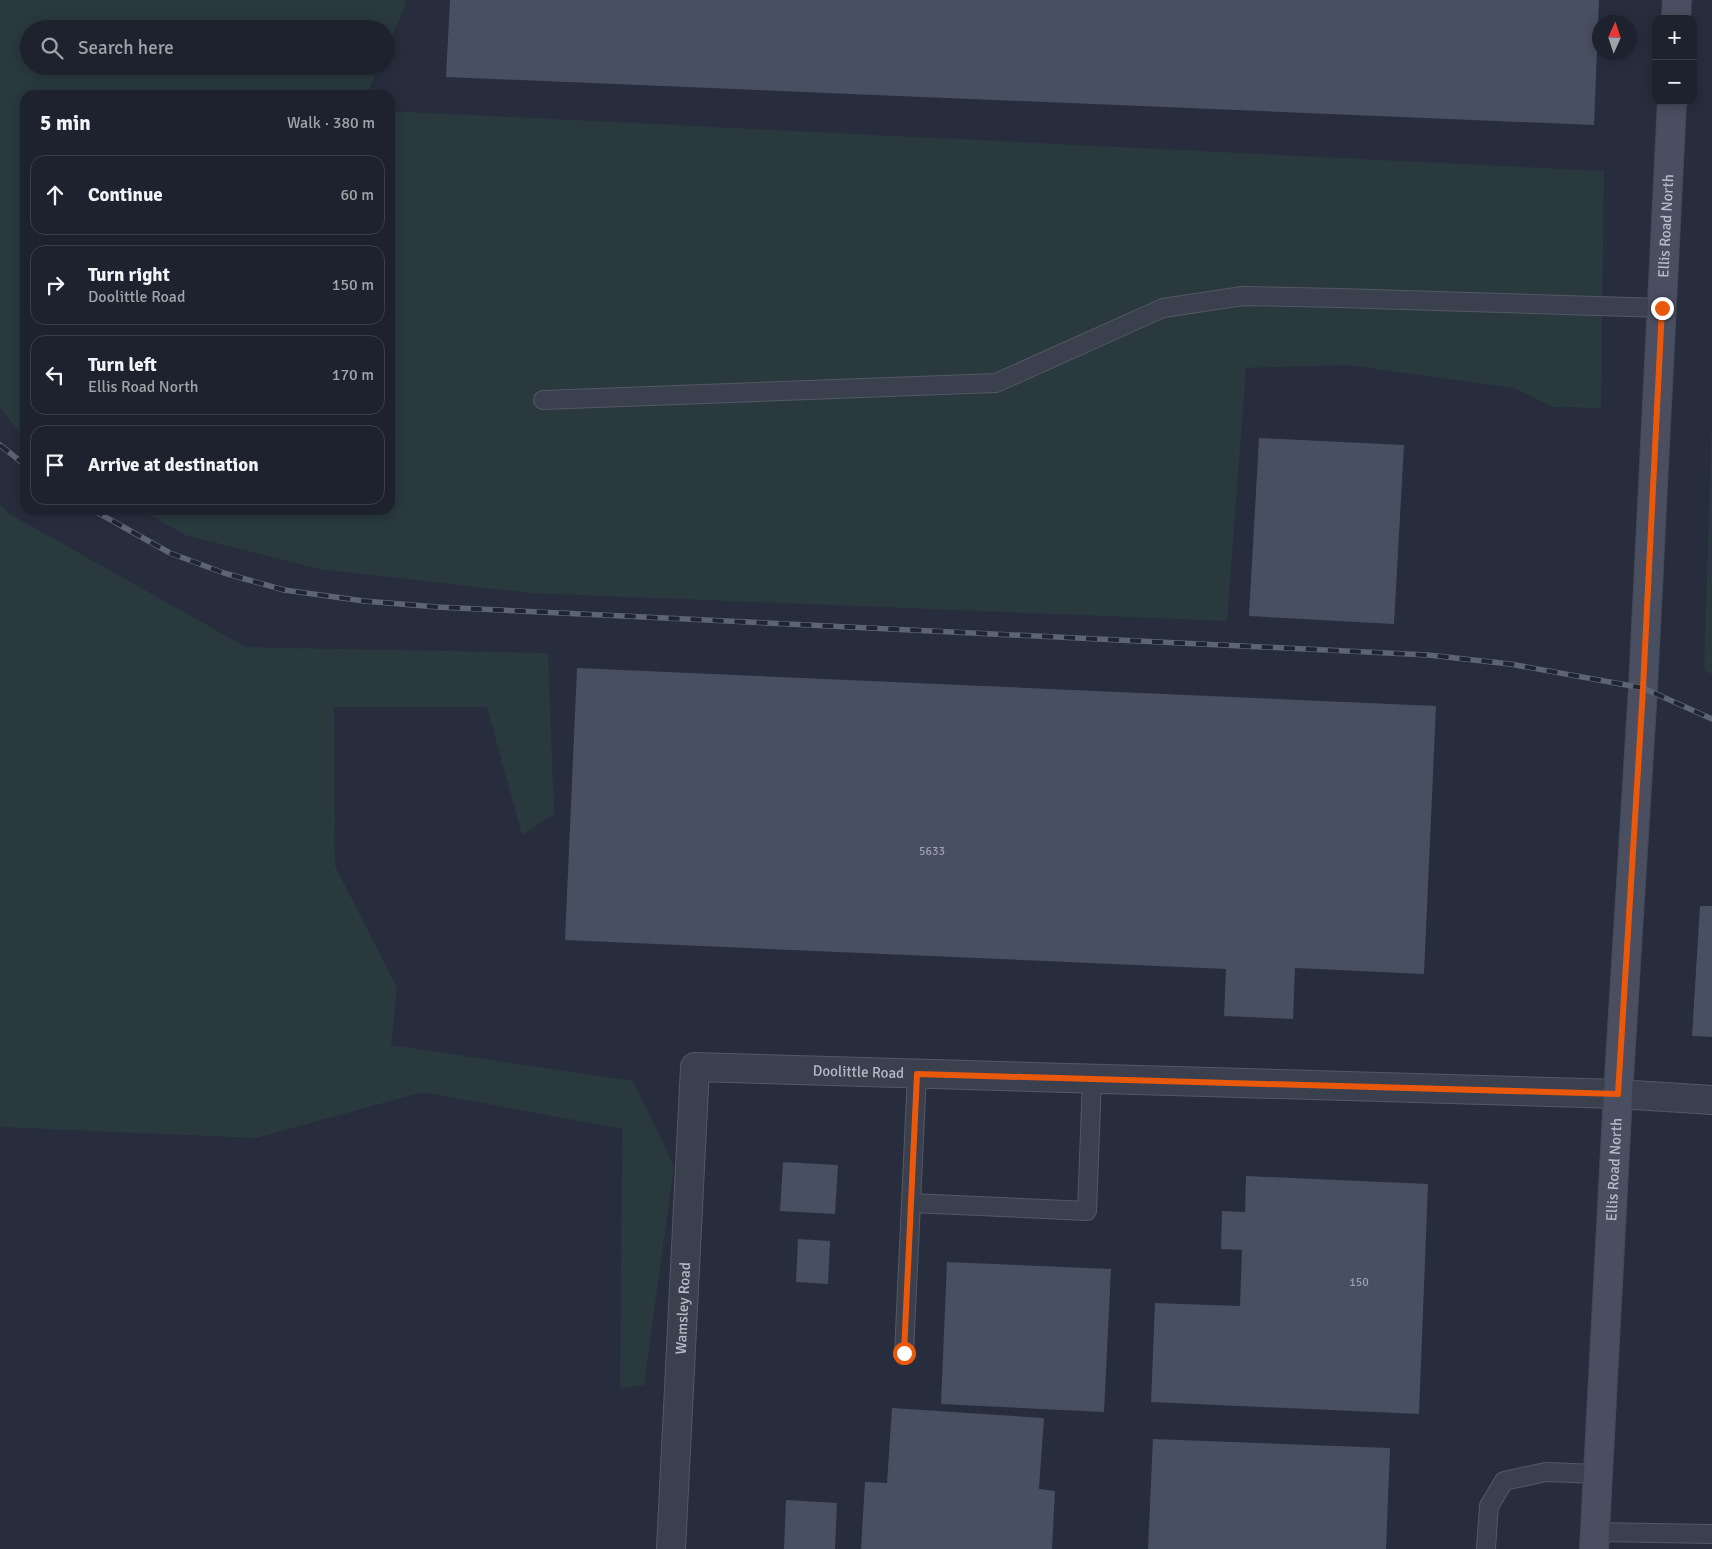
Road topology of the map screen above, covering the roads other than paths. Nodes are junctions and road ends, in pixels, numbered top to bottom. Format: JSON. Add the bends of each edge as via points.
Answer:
{"nodes":[{"id":1,"x":1677,"y":0,"type":"edge"},
{"id":2,"x":1676,"y":15,"type":"edge"},
{"id":3,"x":1672,"y":105,"type":"edge"},
{"id":4,"x":1662,"y":308,"type":"junction"},
{"id":5,"x":543,"y":400,"type":"dead end"},
{"id":6,"x":695,"y":1067,"type":"joint"},
{"id":7,"x":917,"y":1074,"type":"junction"},
{"id":8,"x":1092,"y":1079,"type":"junction"},
{"id":9,"x":1618,"y":1094,"type":"junction"},
{"id":10,"x":1712,"y":1100,"type":"edge"},
{"id":11,"x":911,"y":1203,"type":"junction"},
{"id":12,"x":904,"y":1353,"type":"dead end"},
{"id":13,"x":1598,"y":1474,"type":"junction"},
{"id":14,"x":1712,"y":1534,"type":"edge"},
{"id":15,"x":1595,"y":1541,"type":"edge"},
{"id":16,"x":671,"y":1549,"type":"edge"},
{"id":17,"x":1486,"y":1549,"type":"edge"}],
"edges":[{"from":1,"to":2,"type":"street"},
{"from":3,"to":4,"type":"street","name":"Ellis Road North"},
{"from":4,"to":5,"type":"lane","via":[[1244,296],[1164,308],[996,383]]},
{"from":4,"to":9,"type":"street","name":"Ellis Road North"},
{"from":6,"to":7,"type":"street","name":"Doolittle Road"},
{"from":6,"to":16,"type":"street","name":"Wamsley Road"},
{"from":7,"to":8,"type":"street","name":"Doolittle Road"},
{"from":7,"to":11,"type":"lane"},
{"from":8,"to":9,"type":"street","name":"Doolittle Road"},
{"from":8,"to":11,"type":"lane","via":[[1087,1211]]},
{"from":9,"to":10,"type":"street","name":"Doolittle Road"},
{"from":9,"to":13,"type":"street","name":"Ellis Road North"},
{"from":11,"to":12,"type":"lane"},
{"from":13,"to":15,"type":"street","name":"Ellis Road North"},
{"from":13,"to":17,"type":"lane","via":[[1546,1472],[1504,1481],[1489,1506]]},
{"from":14,"to":15,"type":"lane"}]}
